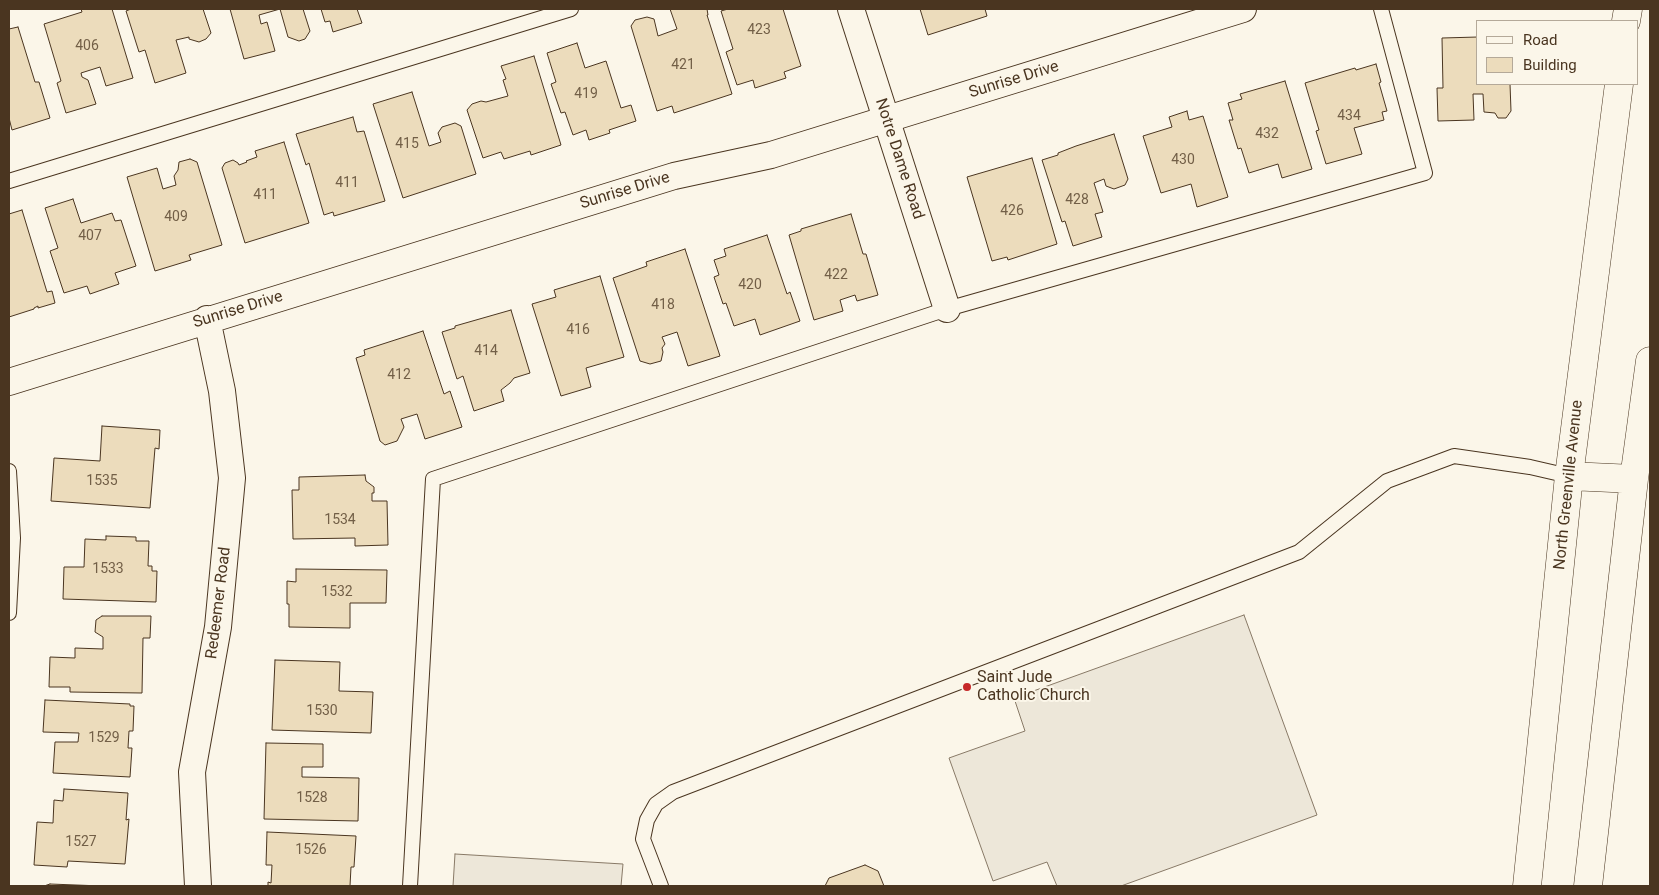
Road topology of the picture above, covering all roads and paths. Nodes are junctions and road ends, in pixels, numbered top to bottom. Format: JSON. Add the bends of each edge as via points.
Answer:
{"nodes":[{"id":1,"x":571,"y":9,"type":"edge"},
{"id":2,"x":851,"y":9,"type":"edge"},
{"id":3,"x":1243,"y":9,"type":"edge"},
{"id":4,"x":1381,"y":9,"type":"edge"},
{"id":5,"x":1619,"y":85,"type":"edge"},
{"id":6,"x":886,"y":119,"type":"junction"},
{"id":7,"x":9,"y":180,"type":"edge"},
{"id":8,"x":947,"y":309,"type":"junction"},
{"id":9,"x":208,"y":320,"type":"junction"},
{"id":10,"x":1650,"y":361,"type":"edge"},
{"id":11,"x":9,"y":382,"type":"edge"},
{"id":12,"x":9,"y":471,"type":"edge"},
{"id":13,"x":1569,"y":476,"type":"junction"},
{"id":14,"x":1634,"y":479,"type":"junction"},
{"id":15,"x":9,"y":613,"type":"edge"},
{"id":16,"x":198,"y":886,"type":"edge"},
{"id":17,"x":410,"y":886,"type":"edge"},
{"id":18,"x":661,"y":886,"type":"edge"},
{"id":19,"x":1527,"y":886,"type":"edge"},
{"id":20,"x":1588,"y":886,"type":"edge"}],
"edges":[{"from":1,"to":7,"type":"lane"},
{"from":2,"to":6,"type":"street","name":"Notre Dame Road"},
{"from":3,"to":6,"type":"street","name":"Sunrise Drive"},
{"from":4,"to":8,"type":"lane","via":[[1425,173]]},
{"from":5,"to":13,"type":"main road","name":"North Greenville Avenue"},
{"from":6,"to":8,"type":"street","name":"Notre Dame Road"},
{"from":6,"to":9,"type":"street","name":"Sunrise Drive","via":[[771,155],[674,176]]},
{"from":8,"to":17,"type":"lane","via":[[433,479]]},
{"from":9,"to":11,"type":"street","name":"Sunrise Drive"},
{"from":9,"to":16,"type":"street","name":"Redeemer Road","via":[[222,391],[232,478],[218,627],[192,772]]},
{"from":10,"to":14,"type":"main road"},
{"from":12,"to":15,"type":"lane","via":[[13,538]]},
{"from":13,"to":14,"type":"main road"},
{"from":13,"to":18,"type":"lane","via":[[1454,456],[1387,481],[1299,552],[673,792],[656,804],[643,839]]},
{"from":13,"to":19,"type":"main road","name":"North Greenville Avenue"},
{"from":14,"to":20,"type":"main road"}]}
